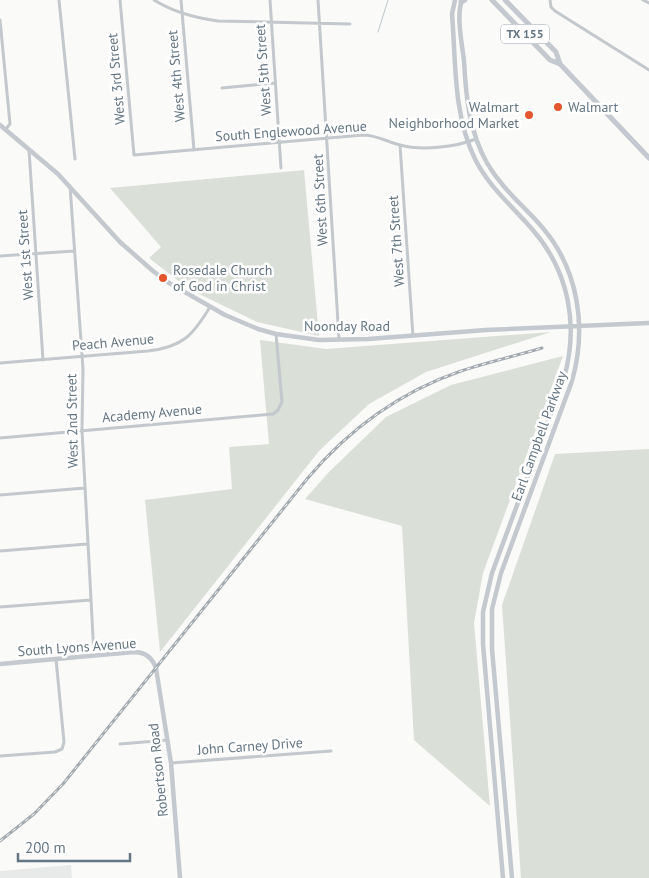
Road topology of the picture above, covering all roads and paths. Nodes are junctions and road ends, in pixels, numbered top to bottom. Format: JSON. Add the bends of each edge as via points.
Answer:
{"nodes":[{"id":1,"x":59,"y":0,"type":"edge"},
{"id":2,"x":120,"y":0,"type":"edge"},
{"id":3,"x":154,"y":0,"type":"edge"},
{"id":4,"x":180,"y":0,"type":"edge"},
{"id":5,"x":270,"y":0,"type":"edge"},
{"id":6,"x":318,"y":0,"type":"edge"},
{"id":7,"x":455,"y":0,"type":"edge"},
{"id":8,"x":492,"y":0,"type":"edge"},
{"id":9,"x":505,"y":0,"type":"edge"},
{"id":10,"x":550,"y":0,"type":"edge"},
{"id":11,"x":644,"y":0,"type":"edge"},
{"id":12,"x":463,"y":1,"type":"edge"},
{"id":13,"x":649,"y":3,"type":"edge"},
{"id":14,"x":182,"y":12,"type":"junction"},
{"id":15,"x":0,"y":20,"type":"edge"},
{"id":16,"x":272,"y":23,"type":"junction"},
{"id":17,"x":320,"y":24,"type":"junction"},
{"id":18,"x":350,"y":24,"type":"dead end"},
{"id":19,"x":454,"y":45,"type":"junction"},
{"id":20,"x":462,"y":45,"type":"junction"},
{"id":21,"x":464,"y":61,"type":"junction"},
{"id":22,"x":456,"y":62,"type":"junction"},
{"id":23,"x":560,"y":64,"type":"junction"},
{"id":24,"x":649,"y":70,"type":"edge"},
{"id":25,"x":464,"y":71,"type":"junction"},
{"id":26,"x":456,"y":72,"type":"junction"},
{"id":27,"x":275,"y":83,"type":"junction"},
{"id":28,"x":222,"y":88,"type":"dead end"},
{"id":29,"x":466,"y":97,"type":"junction"},
{"id":30,"x":458,"y":98,"type":"junction"},
{"id":31,"x":0,"y":125,"type":"edge"},
{"id":32,"x":6,"y":130,"type":"junction"},
{"id":33,"x":328,"y":138,"type":"junction"},
{"id":34,"x":476,"y":139,"type":"junction"},
{"id":35,"x":468,"y":142,"type":"junction"},
{"id":36,"x":280,"y":143,"type":"junction"},
{"id":37,"x":400,"y":146,"type":"junction"},
{"id":38,"x":28,"y":149,"type":"junction"},
{"id":39,"x":194,"y":150,"type":"junction"},
{"id":40,"x":134,"y":155,"type":"joint"},
{"id":41,"x":649,"y":158,"type":"edge"},
{"id":42,"x":75,"y":159,"type":"dead end"},
{"id":43,"x":281,"y":168,"type":"dead end"},
{"id":44,"x":70,"y":186,"type":"junction"},
{"id":45,"x":534,"y":218,"type":"junction"},
{"id":46,"x":528,"y":225,"type":"junction"},
{"id":47,"x":74,"y":251,"type":"junction"},
{"id":48,"x":36,"y":254,"type":"junction"},
{"id":49,"x":0,"y":256,"type":"edge"},
{"id":50,"x":210,"y":306,"type":"junction"},
{"id":51,"x":649,"y":323,"type":"edge"},
{"id":52,"x":580,"y":325,"type":"junction"},
{"id":53,"x":571,"y":326,"type":"junction"},
{"id":54,"x":276,"y":334,"type":"junction"},
{"id":55,"x":413,"y":336,"type":"junction"},
{"id":56,"x":339,"y":339,"type":"junction"},
{"id":57,"x":82,"y":356,"type":"junction"},
{"id":58,"x":43,"y":360,"type":"junction"},
{"id":59,"x":0,"y":363,"type":"edge"},
{"id":60,"x":82,"y":430,"type":"junction"},
{"id":61,"x":0,"y":438,"type":"edge"},
{"id":62,"x":85,"y":488,"type":"junction"},
{"id":63,"x":0,"y":495,"type":"edge"},
{"id":64,"x":87,"y":544,"type":"junction"},
{"id":65,"x":0,"y":551,"type":"edge"},
{"id":66,"x":91,"y":600,"type":"junction"},
{"id":67,"x":0,"y":607,"type":"edge"},
{"id":68,"x":482,"y":631,"type":"junction"},
{"id":69,"x":491,"y":631,"type":"junction"},
{"id":70,"x":94,"y":656,"type":"junction"},
{"id":71,"x":56,"y":659,"type":"junction"},
{"id":72,"x":153,"y":661,"type":"joint"},
{"id":73,"x":0,"y":664,"type":"edge"},
{"id":74,"x":168,"y":740,"type":"junction"},
{"id":75,"x":120,"y":744,"type":"dead end"},
{"id":76,"x":332,"y":751,"type":"dead end"},
{"id":77,"x":0,"y":756,"type":"edge"},
{"id":78,"x":170,"y":763,"type":"junction"},
{"id":79,"x":180,"y":878,"type":"edge"},
{"id":80,"x":503,"y":878,"type":"edge"},
{"id":81,"x":512,"y":878,"type":"edge"}],
"edges":[{"from":1,"to":42,"type":"street"},
{"from":2,"to":40,"type":"street","name":"West 3rd Street"},
{"from":3,"to":14,"type":"street"},
{"from":4,"to":14,"type":"street","name":"West 4th Street"},
{"from":5,"to":16,"type":"street","name":"West 5th Street"},
{"from":6,"to":17,"type":"street","name":"West 6th Street"},
{"from":7,"to":19,"type":"main road","name":"Earl Campbell Parkway","via":[[452,14]]},
{"from":8,"to":23,"type":"main road","number":"TX 155","via":[[550,60]]},
{"from":9,"to":23,"type":"main road","number":"TX 155","via":[[556,52]]},
{"from":10,"to":24,"type":"street","via":[[555,11]]},
{"from":11,"to":13,"type":"street"},
{"from":12,"to":20,"type":"main road","name":"Earl Campbell Parkway","via":[[460,11]]},
{"from":14,"to":16,"type":"street","via":[[218,21]]},
{"from":14,"to":39,"type":"street","name":"West 4th Street"},
{"from":15,"to":32,"type":"street","via":[[10,124]]},
{"from":16,"to":17,"type":"street"},
{"from":16,"to":27,"type":"street","name":"West 5th Street"},
{"from":17,"to":18,"type":"street"},
{"from":17,"to":33,"type":"street","name":"West 6th Street"},
{"from":19,"to":20,"type":"main road"},
{"from":19,"to":22,"type":"main road","name":"Earl Campbell Parkway"},
{"from":20,"to":21,"type":"main road","name":"Earl Campbell Parkway"},
{"from":21,"to":22,"type":"main road"},
{"from":21,"to":25,"type":"main road","name":"Earl Campbell Parkway"},
{"from":22,"to":26,"type":"main road","name":"Earl Campbell Parkway"},
{"from":23,"to":41,"type":"main road","number":"TX 155"},
{"from":25,"to":26,"type":"main road"},
{"from":25,"to":29,"type":"main road","name":"Earl Campbell Parkway"},
{"from":26,"to":30,"type":"main road","name":"Earl Campbell Parkway"},
{"from":27,"to":28,"type":"street"},
{"from":27,"to":36,"type":"street","name":"West 5th Street"},
{"from":29,"to":30,"type":"main road"},
{"from":29,"to":34,"type":"main road","name":"Earl Campbell Parkway"},
{"from":30,"to":35,"type":"main road","name":"Earl Campbell Parkway"},
{"from":31,"to":32,"type":"main road","name":"Noonday Road"},
{"from":32,"to":38,"type":"main road","name":"Noonday Road"},
{"from":33,"to":36,"type":"street","name":"South Englewood Avenue"},
{"from":33,"to":37,"type":"street","name":"South Englewood Avenue","via":[[371,135]]},
{"from":33,"to":56,"type":"street","name":"West 6th Street"},
{"from":34,"to":35,"type":"street","name":"South Englewood Avenue"},
{"from":34,"to":45,"type":"main road","name":"Earl Campbell Parkway","via":[[500,182]]},
{"from":35,"to":37,"type":"street","name":"South Englewood Avenue","via":[[417,148]]},
{"from":35,"to":46,"type":"main road","name":"Earl Campbell Parkway","via":[[490,184]]},
{"from":36,"to":39,"type":"street","name":"South Englewood Avenue"},
{"from":36,"to":43,"type":"street","name":"West 5th Street"},
{"from":37,"to":55,"type":"street","name":"West 7th Street"},
{"from":38,"to":44,"type":"main road","name":"Noonday Road"},
{"from":38,"to":48,"type":"street","name":"West 1st Street"},
{"from":39,"to":40,"type":"street","name":"South Englewood Avenue"},
{"from":44,"to":47,"type":"street","name":"West 2nd Street"},
{"from":44,"to":50,"type":"main road","name":"Noonday Road","via":[[134,256],[169,283]]},
{"from":45,"to":46,"type":"main road"},
{"from":45,"to":52,"type":"main road","name":"Earl Campbell Parkway","via":[[553,241],[568,271],[576,295]]},
{"from":46,"to":53,"type":"main road","name":"Earl Campbell Parkway","via":[[559,271],[568,300]]},
{"from":47,"to":48,"type":"street"},
{"from":47,"to":57,"type":"street","name":"West 2nd Street"},
{"from":48,"to":49,"type":"street"},
{"from":48,"to":58,"type":"street","name":"West 1st Street"},
{"from":50,"to":54,"type":"main road","name":"Noonday Road","via":[[241,322]]},
{"from":50,"to":57,"type":"street","name":"Peach Avenue","via":[[199,325],[179,344],[158,350]]},
{"from":51,"to":52,"type":"main road","name":"Noonday Road"},
{"from":52,"to":53,"type":"main road","name":"Noonday Road"},
{"from":52,"to":69,"type":"main road","name":"Earl Campbell Parkway","via":[[572,381],[499,578]]},
{"from":53,"to":55,"type":"main road","name":"Noonday Road"},
{"from":53,"to":68,"type":"main road","name":"Earl Campbell Parkway","via":[[564,378],[492,574],[484,603]]},
{"from":54,"to":56,"type":"main road","name":"Noonday Road","via":[[320,340]]},
{"from":54,"to":60,"type":"street","name":"Academy Avenue","via":[[282,391],[282,402],[276,412]]},
{"from":55,"to":56,"type":"main road","name":"Noonday Road"},
{"from":57,"to":58,"type":"street","name":"Peach Avenue"},
{"from":57,"to":60,"type":"street","name":"West 2nd Street"},
{"from":58,"to":59,"type":"street","name":"Peach Avenue"},
{"from":60,"to":61,"type":"street","name":"Academy Avenue"},
{"from":60,"to":62,"type":"street","name":"West 2nd Street"},
{"from":62,"to":63,"type":"street"},
{"from":62,"to":64,"type":"street","name":"West 2nd Street"},
{"from":64,"to":65,"type":"street"},
{"from":64,"to":66,"type":"street","name":"West 2nd Street"},
{"from":66,"to":67,"type":"street"},
{"from":66,"to":70,"type":"street","name":"West 2nd Street"},
{"from":68,"to":69,"type":"main road"},
{"from":68,"to":80,"type":"main road","name":"Earl Campbell Parkway"},
{"from":69,"to":81,"type":"main road","name":"Earl Campbell Parkway"},
{"from":70,"to":71,"type":"main road","name":"South Lyons Avenue"},
{"from":70,"to":72,"type":"main road","name":"South Lyons Avenue","via":[[138,652]]},
{"from":71,"to":73,"type":"main road","name":"South Lyons Avenue"},
{"from":71,"to":77,"type":"street","via":[[62,749]]},
{"from":72,"to":74,"type":"main road","name":"Robertson Road"},
{"from":74,"to":75,"type":"street"},
{"from":74,"to":78,"type":"main road","name":"Robertson Road"},
{"from":76,"to":78,"type":"street","name":"John Carney Drive"},
{"from":78,"to":79,"type":"main road","name":"Robertson Road"}]}
